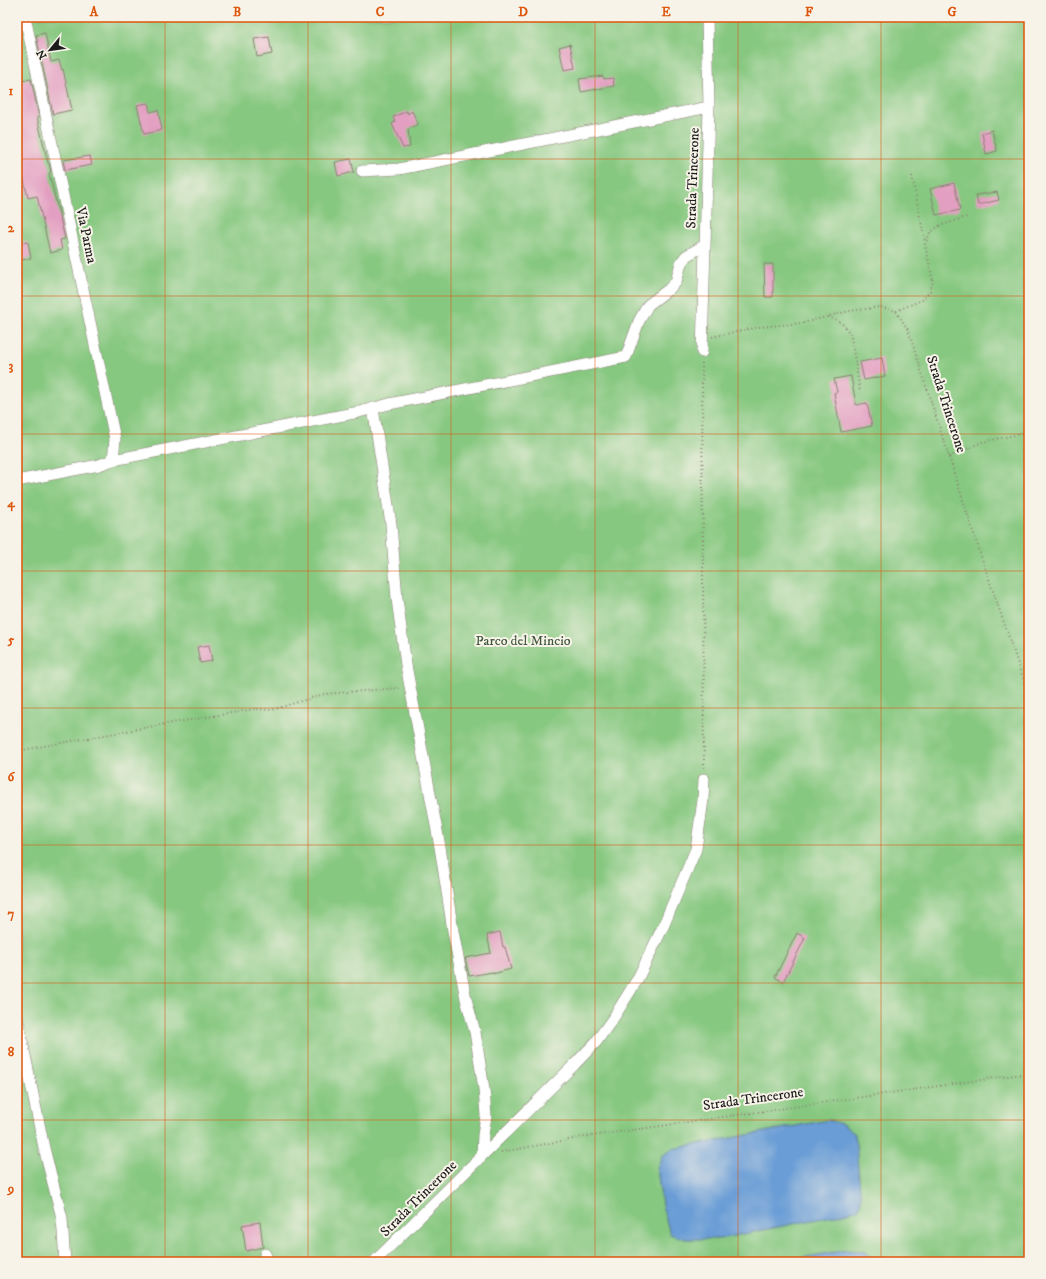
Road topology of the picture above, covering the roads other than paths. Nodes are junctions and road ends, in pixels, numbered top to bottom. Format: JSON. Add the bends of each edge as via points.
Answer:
{"nodes":[{"id":1,"x":25,"y":17,"type":"edge"},
{"id":2,"x":707,"y":17,"type":"edge"},
{"id":3,"x":709,"y":107,"type":"junction"},
{"id":4,"x":362,"y":171,"type":"dead end"},
{"id":5,"x":705,"y":245,"type":"junction"},
{"id":6,"x":702,"y":352,"type":"road end"},
{"id":7,"x":373,"y":408,"type":"junction"},
{"id":8,"x":113,"y":460,"type":"junction"},
{"id":9,"x":17,"y":481,"type":"edge"},
{"id":10,"x":704,"y":780,"type":"road end"},
{"id":11,"x":17,"y":1016,"type":"edge"},
{"id":12,"x":482,"y":1155,"type":"junction"},
{"id":13,"x":65,"y":1262,"type":"edge"},
{"id":14,"x":374,"y":1262,"type":"edge"}],
"edges":[{"from":1,"to":8,"type":"street","name":"Via Parma","via":[[115,439]]},
{"from":2,"to":3,"type":"street","name":"Strada Trincerone"},
{"from":3,"to":4,"type":"street","via":[[399,169]]},
{"from":3,"to":5,"type":"street","name":"Strada Trincerone"},
{"from":5,"to":6,"type":"street","name":"Strada Trincerone"},
{"from":5,"to":7,"type":"street","via":[[686,256],[676,282],[648,305],[626,356]]},
{"from":7,"to":8,"type":"street"},
{"from":7,"to":12,"type":"street","via":[[391,524],[406,665],[440,847],[452,931],[475,1032],[484,1089],[486,1116]]},
{"from":8,"to":9,"type":"street"},
{"from":10,"to":12,"type":"street","name":"Strada Trincerone","via":[[696,849],[637,980],[596,1042]]},
{"from":11,"to":13,"type":"street","via":[[44,1148],[62,1218]]},
{"from":12,"to":14,"type":"street","name":"Strada Trincerone"}]}
